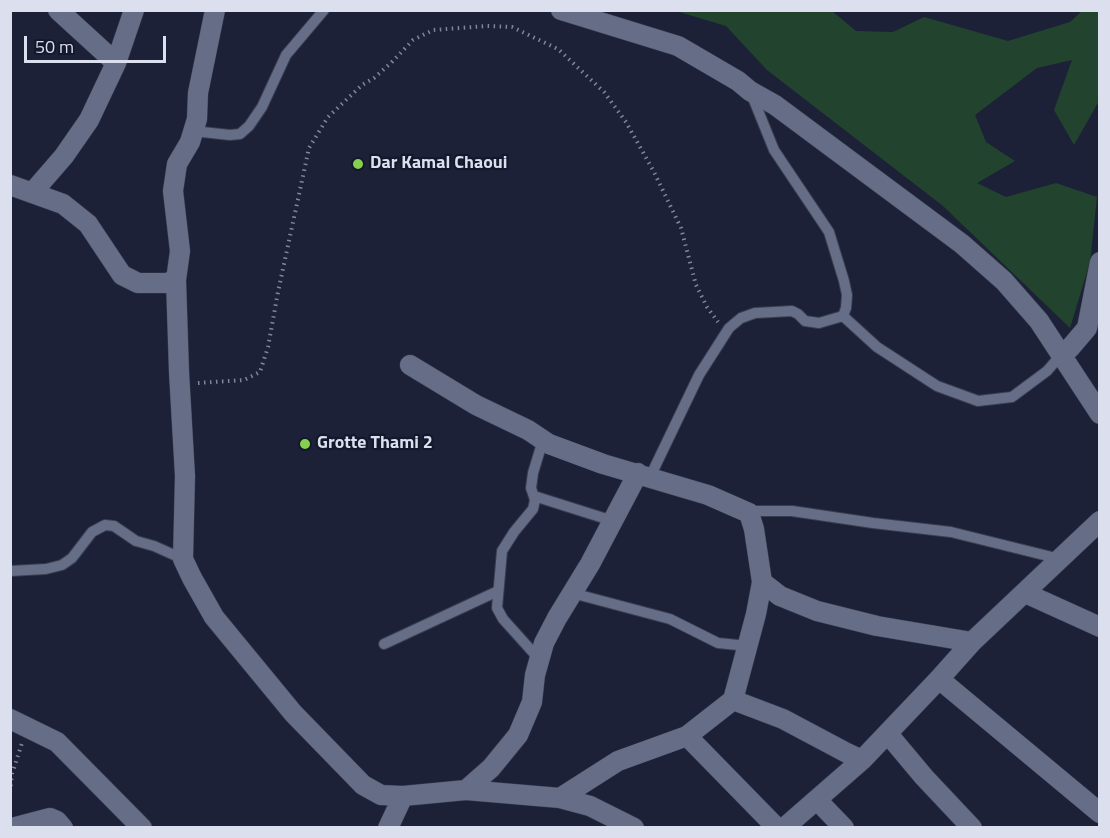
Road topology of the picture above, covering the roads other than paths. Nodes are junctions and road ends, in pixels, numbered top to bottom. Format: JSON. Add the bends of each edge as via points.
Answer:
{"nodes":[{"id":1,"x":58,"y":10,"type":"edge"},
{"id":2,"x":134,"y":10,"type":"edge"},
{"id":3,"x":215,"y":10,"type":"edge"},
{"id":4,"x":324,"y":10,"type":"edge"},
{"id":5,"x":561,"y":10,"type":"edge"},
{"id":6,"x":116,"y":63,"type":"junction"},
{"id":7,"x":750,"y":91,"type":"junction"},
{"id":8,"x":193,"y":131,"type":"junction"},
{"id":9,"x":10,"y":185,"type":"edge"},
{"id":10,"x":32,"y":193,"type":"junction"},
{"id":11,"x":1100,"y":262,"type":"edge"},
{"id":12,"x":176,"y":280,"type":"junction"},
{"id":13,"x":843,"y":316,"type":"junction"},
{"id":14,"x":1061,"y":355,"type":"junction"},
{"id":15,"x":410,"y":365,"type":"dead end"},
{"id":16,"x":1100,"y":414,"type":"edge"},
{"id":17,"x":543,"y":440,"type":"junction"},
{"id":18,"x":644,"y":475,"type":"junction"},
{"id":19,"x":534,"y":496,"type":"junction"},
{"id":20,"x":749,"y":513,"type":"junction"},
{"id":21,"x":612,"y":521,"type":"junction"},
{"id":22,"x":1100,"y":521,"type":"edge"},
{"id":23,"x":183,"y":559,"type":"junction"},
{"id":24,"x":1060,"y":560,"type":"junction"},
{"id":25,"x":10,"y":571,"type":"edge"},
{"id":26,"x":762,"y":582,"type":"junction"},
{"id":27,"x":498,"y":591,"type":"junction"},
{"id":28,"x":572,"y":593,"type":"junction"},
{"id":29,"x":1025,"y":593,"type":"junction"},
{"id":30,"x":1100,"y":627,"type":"edge"},
{"id":31,"x":972,"y":642,"type":"junction"},
{"id":32,"x":384,"y":644,"type":"dead end"},
{"id":33,"x":748,"y":646,"type":"junction"},
{"id":34,"x":539,"y":659,"type":"junction"},
{"id":35,"x":939,"y":680,"type":"junction"},
{"id":36,"x":733,"y":700,"type":"junction"},
{"id":37,"x":19,"y":724,"type":"edge"},
{"id":38,"x":888,"y":734,"type":"junction"},
{"id":39,"x":687,"y":736,"type":"junction"},
{"id":40,"x":862,"y":760,"type":"junction"},
{"id":41,"x":466,"y":790,"type":"junction"},
{"id":42,"x":403,"y":796,"type":"junction"},
{"id":43,"x":560,"y":798,"type":"junction"},
{"id":44,"x":817,"y":800,"type":"junction"},
{"id":45,"x":1099,"y":810,"type":"edge"},
{"id":46,"x":12,"y":828,"type":"edge"},
{"id":47,"x":63,"y":828,"type":"edge"},
{"id":48,"x":142,"y":828,"type":"edge"},
{"id":49,"x":388,"y":828,"type":"edge"},
{"id":50,"x":634,"y":828,"type":"edge"},
{"id":51,"x":777,"y":828,"type":"edge"},
{"id":52,"x":784,"y":828,"type":"edge"},
{"id":53,"x":844,"y":828,"type":"edge"},
{"id":54,"x":972,"y":828,"type":"edge"}],
"edges":[{"from":1,"to":6,"type":"street"},
{"from":2,"to":6,"type":"street"},
{"from":3,"to":8,"type":"street"},
{"from":4,"to":8,"type":"lane","via":[[286,55],[249,126],[240,134],[230,135]]},
{"from":5,"to":7,"type":"street","via":[[678,46]]},
{"from":6,"to":10,"type":"street","via":[[89,120]]},
{"from":7,"to":13,"type":"lane","via":[[774,150],[829,232],[847,295]]},
{"from":7,"to":14,"type":"street","via":[[775,105],[962,244],[1004,281],[1039,321]]},
{"from":8,"to":12,"type":"street","via":[[177,164],[173,191],[180,251]]},
{"from":9,"to":10,"type":"street"},
{"from":10,"to":12,"type":"street","via":[[63,204],[88,224],[122,275],[138,283]]},
{"from":11,"to":14,"type":"street","via":[[1087,328]]},
{"from":12,"to":23,"type":"street","via":[[185,476]]},
{"from":13,"to":14,"type":"lane","via":[[877,347],[937,387],[978,401],[1012,398]]},
{"from":13,"to":18,"type":"lane","via":[[811,323],[792,311],[755,313],[741,318],[725,333],[699,375]]},
{"from":14,"to":16,"type":"street"},
{"from":15,"to":17,"type":"street"},
{"from":17,"to":18,"type":"street","via":[[603,464]]},
{"from":17,"to":19,"type":"lane","via":[[533,473]]},
{"from":18,"to":20,"type":"street"},
{"from":18,"to":21,"type":"street"},
{"from":19,"to":21,"type":"lane"},
{"from":19,"to":27,"type":"lane","via":[[533,509],[502,551]]},
{"from":20,"to":24,"type":"lane","via":[[792,511],[951,532]]},
{"from":20,"to":26,"type":"street"},
{"from":21,"to":28,"type":"street"},
{"from":22,"to":24,"type":"street"},
{"from":23,"to":25,"type":"lane","via":[[105,525],[92,532],[62,565]]},
{"from":23,"to":42,"type":"street","via":[[214,617],[300,721],[363,785],[381,795]]},
{"from":24,"to":29,"type":"street"},
{"from":26,"to":31,"type":"street","via":[[780,596],[817,611]]},
{"from":26,"to":33,"type":"street"},
{"from":27,"to":32,"type":"lane"},
{"from":27,"to":34,"type":"lane","via":[[497,608],[503,619]]},
{"from":28,"to":33,"type":"lane","via":[[670,619],[718,643]]},
{"from":28,"to":34,"type":"street"},
{"from":29,"to":30,"type":"street"},
{"from":29,"to":31,"type":"street"},
{"from":31,"to":35,"type":"street"},
{"from":33,"to":36,"type":"street"},
{"from":34,"to":41,"type":"street","via":[[532,702],[518,735],[491,768]]},
{"from":35,"to":38,"type":"street"},
{"from":35,"to":45,"type":"street"},
{"from":36,"to":39,"type":"street"},
{"from":36,"to":40,"type":"street","via":[[783,719]]},
{"from":37,"to":48,"type":"street","via":[[57,742]]},
{"from":38,"to":40,"type":"street"},
{"from":38,"to":54,"type":"street"},
{"from":39,"to":43,"type":"street","via":[[618,760]]},
{"from":39,"to":51,"type":"street"},
{"from":40,"to":44,"type":"street"},
{"from":41,"to":42,"type":"street"},
{"from":41,"to":43,"type":"street"},
{"from":42,"to":49,"type":"street"},
{"from":43,"to":50,"type":"street","via":[[590,806]]},
{"from":44,"to":52,"type":"street"},
{"from":44,"to":53,"type":"street"},
{"from":46,"to":47,"type":"street","via":[[50,818]]}]}
